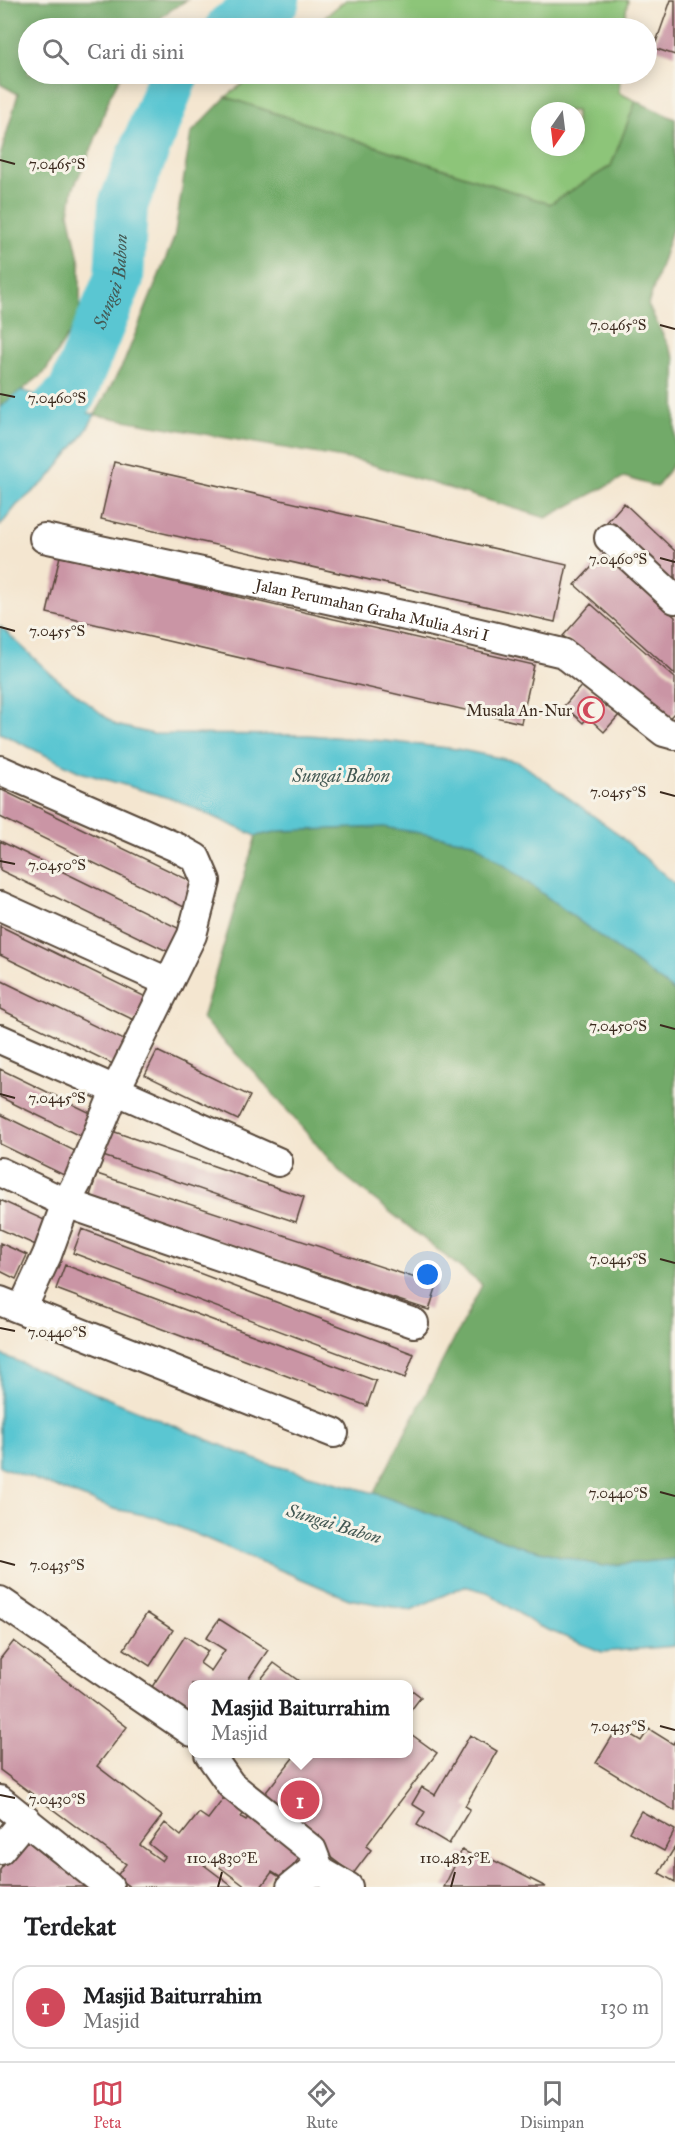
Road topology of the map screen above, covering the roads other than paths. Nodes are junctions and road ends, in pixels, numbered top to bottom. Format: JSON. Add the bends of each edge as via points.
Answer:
{"nodes":[{"id":1,"x":44,"y":538,"type":"dead end"},
{"id":2,"x":609,"y":538,"type":"dead end"},
{"id":3,"x":675,"y":599,"type":"edge"},
{"id":4,"x":675,"y":735,"type":"edge"},
{"id":5,"x":0,"y":770,"type":"edge"},
{"id":6,"x":0,"y":906,"type":"edge"},
{"id":7,"x":168,"y":982,"type":"junction"},
{"id":8,"x":0,"y":1039,"type":"edge"},
{"id":9,"x":115,"y":1091,"type":"junction"},
{"id":10,"x":278,"y":1162,"type":"dead end"},
{"id":11,"x":0,"y":1172,"type":"edge"},
{"id":12,"x":66,"y":1203,"type":"junction"},
{"id":13,"x":11,"y":1305,"type":"edge"},
{"id":14,"x":414,"y":1323,"type":"dead end"},
{"id":15,"x":334,"y":1432,"type":"dead end"},
{"id":16,"x":0,"y":1601,"type":"edge"},
{"id":17,"x":188,"y":1729,"type":"edge"},
{"id":18,"x":212,"y":1758,"type":"edge"},
{"id":19,"x":0,"y":1800,"type":"edge"},
{"id":20,"x":26,"y":1819,"type":"junction"},
{"id":21,"x":0,"y":1850,"type":"edge"},
{"id":22,"x":320,"y":1871,"type":"junction"},
{"id":23,"x":109,"y":1887,"type":"edge"},
{"id":24,"x":291,"y":1887,"type":"edge"},
{"id":25,"x":348,"y":1887,"type":"edge"}],
"edges":[{"from":1,"to":4,"type":"street","name":"Jalan Perumahan Graha Mulia Asri I","via":[[563,653],[664,732]]},
{"from":2,"to":3,"type":"street"},
{"from":5,"to":7,"type":"street","via":[[196,858],[206,881],[192,935]]},
{"from":6,"to":7,"type":"street"},
{"from":7,"to":9,"type":"street"},
{"from":8,"to":9,"type":"street"},
{"from":9,"to":10,"type":"street"},
{"from":9,"to":12,"type":"street"},
{"from":11,"to":12,"type":"street"},
{"from":12,"to":13,"type":"street","via":[[47,1255]]},
{"from":12,"to":14,"type":"street"},
{"from":13,"to":15,"type":"street"},
{"from":16,"to":17,"type":"street"},
{"from":18,"to":22,"type":"street","via":[[231,1785],[312,1850]]},
{"from":19,"to":20,"type":"street"},
{"from":20,"to":21,"type":"street"},
{"from":20,"to":23,"type":"street"},
{"from":22,"to":24,"type":"street","via":[[306,1875]]},
{"from":22,"to":25,"type":"street"}]}
